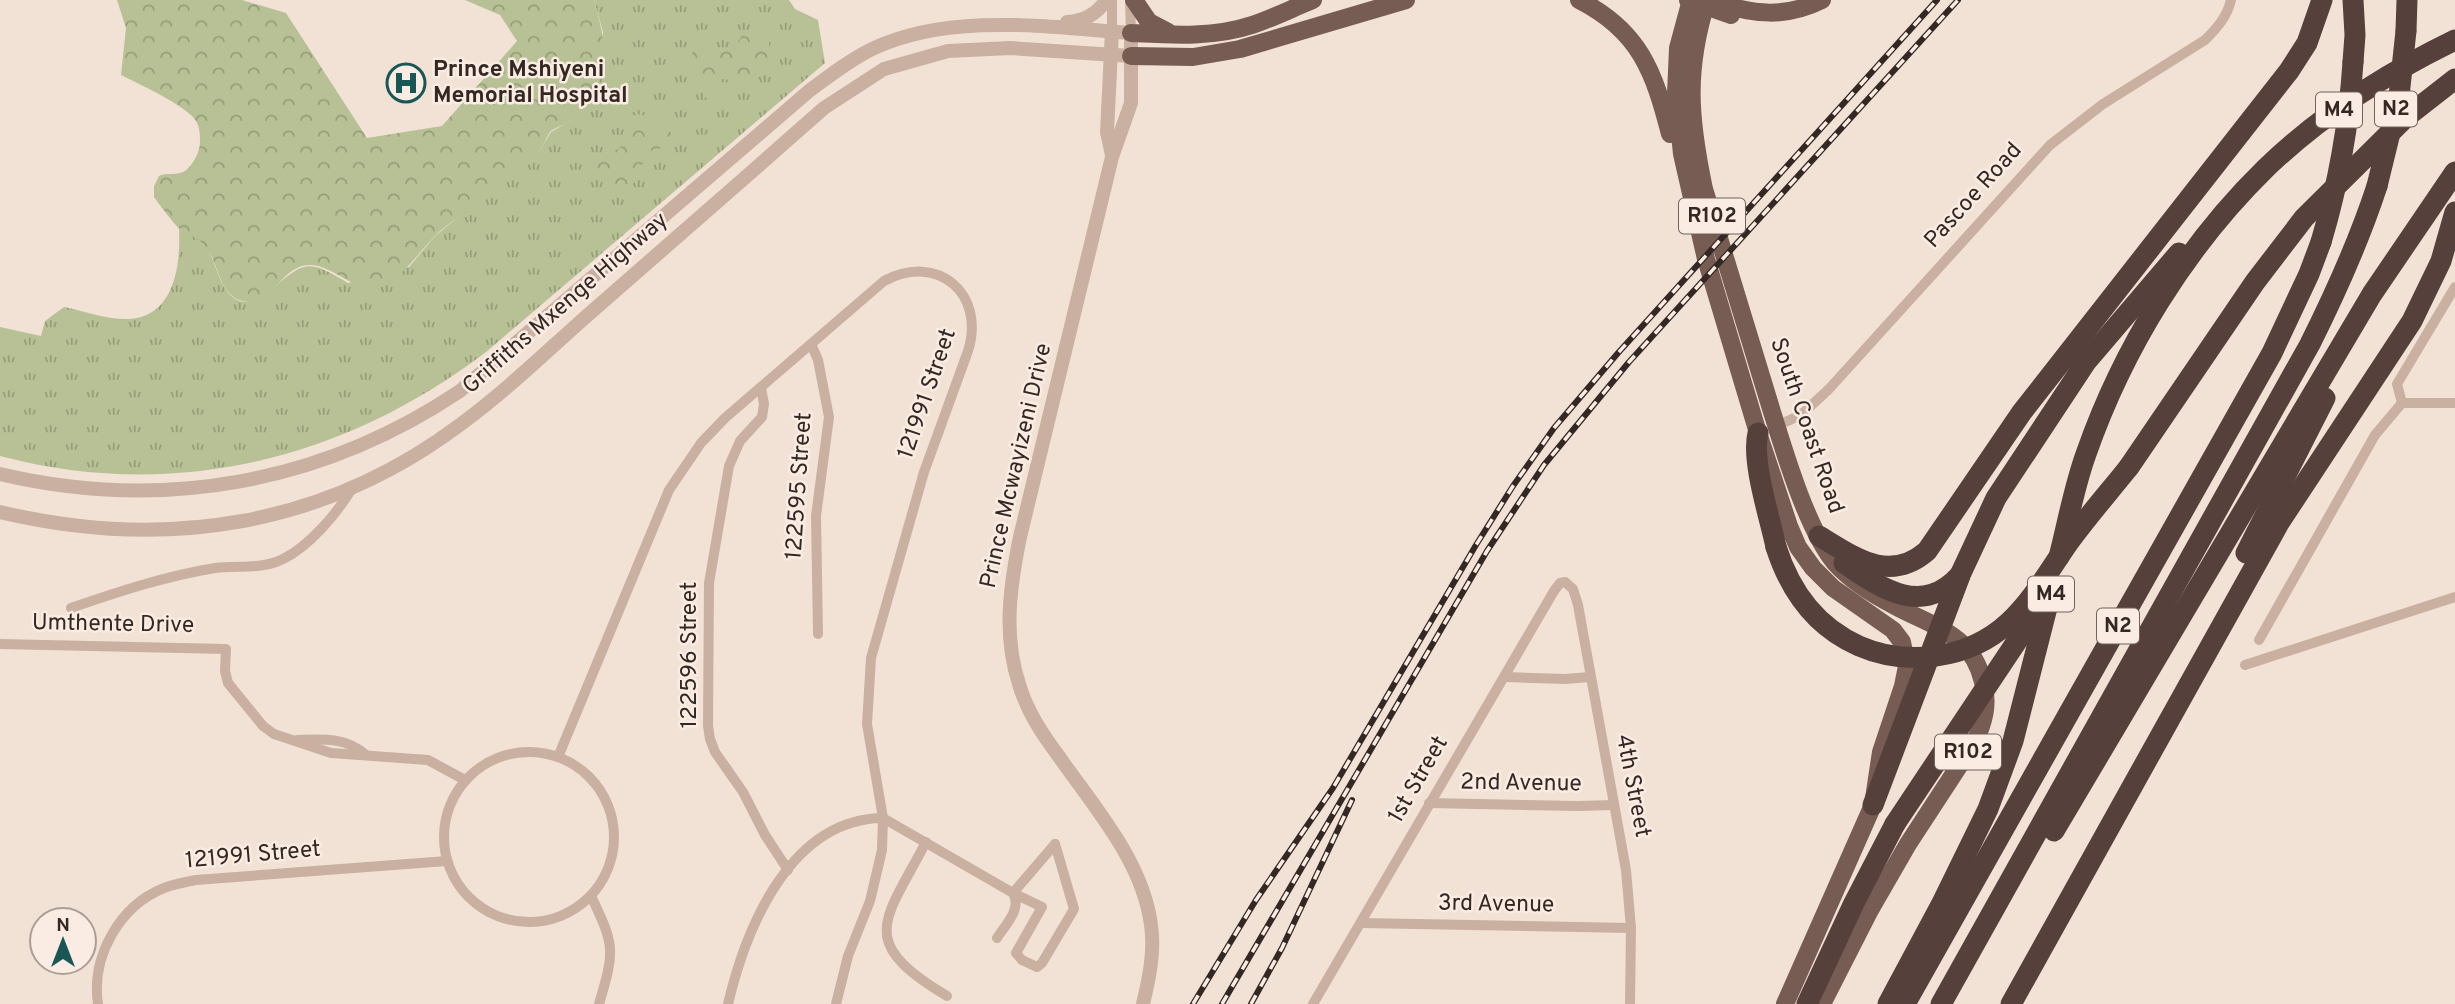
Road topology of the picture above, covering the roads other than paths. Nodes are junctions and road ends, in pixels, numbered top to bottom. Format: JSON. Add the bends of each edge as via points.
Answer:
{"nodes":[{"id":1,"x":1109,"y":0,"type":"edge"},
{"id":2,"x":1132,"y":0,"type":"edge"},
{"id":3,"x":1313,"y":0,"type":"edge"},
{"id":4,"x":1406,"y":0,"type":"edge"},
{"id":5,"x":1417,"y":0,"type":"edge"},
{"id":6,"x":1579,"y":0,"type":"edge"},
{"id":7,"x":1689,"y":0,"type":"edge"},
{"id":8,"x":1708,"y":0,"type":"edge"},
{"id":9,"x":1822,"y":0,"type":"edge"},
{"id":10,"x":1835,"y":0,"type":"edge"},
{"id":11,"x":2231,"y":0,"type":"edge"},
{"id":12,"x":2322,"y":0,"type":"edge"},
{"id":13,"x":2353,"y":0,"type":"edge"},
{"id":14,"x":2407,"y":0,"type":"edge"},
{"id":15,"x":1383,"y":8,"type":"junction"},
{"id":16,"x":1732,"y":11,"type":"junction"},
{"id":17,"x":1024,"y":27,"type":"junction"},
{"id":18,"x":1112,"y":31,"type":"junction"},
{"id":19,"x":1131,"y":33,"type":"junction"},
{"id":20,"x":1178,"y":35,"type":"junction"},
{"id":21,"x":2455,"y":40,"type":"edge"},
{"id":22,"x":1111,"y":55,"type":"junction"},
{"id":23,"x":1131,"y":56,"type":"junction"},
{"id":24,"x":2455,"y":79,"type":"edge"},
{"id":25,"x":1112,"y":157,"type":"junction"},
{"id":26,"x":2455,"y":172,"type":"edge"},
{"id":27,"x":2237,"y":198,"type":"junction"},
{"id":28,"x":2453,"y":221,"type":"edge"},
{"id":29,"x":1706,"y":258,"type":"junction"},
{"id":30,"x":2455,"y":287,"type":"edge"},
{"id":31,"x":2092,"y":325,"type":"junction"},
{"id":32,"x":2350,"y":331,"type":"junction"},
{"id":33,"x":811,"y":344,"type":"junction"},
{"id":34,"x":761,"y":388,"type":"junction"},
{"id":35,"x":2402,"y":403,"type":"junction"},
{"id":36,"x":2455,"y":404,"type":"edge"},
{"id":37,"x":1768,"y":430,"type":"junction"},
{"id":38,"x":2129,"y":467,"type":"junction"},
{"id":39,"x":0,"y":474,"type":"edge"},
{"id":40,"x":354,"y":487,"type":"junction"},
{"id":41,"x":1996,"y":498,"type":"junction"},
{"id":42,"x":0,"y":512,"type":"edge"},
{"id":43,"x":1822,"y":542,"type":"junction"},
{"id":44,"x":1962,"y":573,"type":"junction"},
{"id":45,"x":1566,"y":582,"type":"joint"},
{"id":46,"x":2455,"y":597,"type":"edge"},
{"id":47,"x":71,"y":608,"type":"dead end"},
{"id":48,"x":1941,"y":628,"type":"junction"},
{"id":49,"x":818,"y":634,"type":"dead end"},
{"id":50,"x":2259,"y":640,"type":"dead end"},
{"id":51,"x":0,"y":644,"type":"edge"},
{"id":52,"x":2245,"y":664,"type":"dead end"},
{"id":53,"x":1505,"y":677,"type":"junction"},
{"id":54,"x":1590,"y":677,"type":"junction"},
{"id":55,"x":558,"y":757,"type":"junction"},
{"id":56,"x":2139,"y":772,"type":"junction"},
{"id":57,"x":465,"y":780,"type":"junction"},
{"id":58,"x":1429,"y":803,"type":"junction"},
{"id":59,"x":1614,"y":805,"type":"junction"},
{"id":60,"x":1873,"y":805,"type":"junction"},
{"id":61,"x":883,"y":818,"type":"junction"},
{"id":62,"x":926,"y":842,"type":"junction"},
{"id":63,"x":447,"y":861,"type":"junction"},
{"id":64,"x":788,"y":870,"type":"junction"},
{"id":65,"x":1014,"y":894,"type":"junction"},
{"id":66,"x":591,"y":896,"type":"junction"},
{"id":67,"x":1361,"y":923,"type":"junction"},
{"id":68,"x":1631,"y":928,"type":"junction"},
{"id":69,"x":1982,"y":932,"type":"junction"},
{"id":70,"x":998,"y":938,"type":"dead end"},
{"id":71,"x":947,"y":996,"type":"dead end"},
{"id":72,"x":98,"y":1004,"type":"edge"},
{"id":73,"x":599,"y":1004,"type":"edge"},
{"id":74,"x":728,"y":1004,"type":"edge"},
{"id":75,"x":836,"y":1004,"type":"edge"},
{"id":76,"x":1143,"y":1004,"type":"edge"},
{"id":77,"x":1313,"y":1004,"type":"edge"},
{"id":78,"x":1630,"y":1004,"type":"edge"},
{"id":79,"x":1785,"y":1004,"type":"edge"},
{"id":80,"x":1807,"y":1004,"type":"edge"},
{"id":81,"x":1822,"y":1004,"type":"edge"},
{"id":82,"x":1888,"y":1004,"type":"edge"},
{"id":83,"x":1905,"y":1004,"type":"edge"},
{"id":84,"x":1941,"y":1004,"type":"edge"},
{"id":85,"x":2011,"y":1004,"type":"edge"}],
"edges":[{"from":1,"to":17,"type":"street","via":[[1078,21]]},
{"from":1,"to":18,"type":"street"},
{"from":2,"to":19,"type":"street"},
{"from":2,"to":20,"type":"main road","via":[[1149,22]]},
{"from":3,"to":20,"type":"main road","via":[[1251,26]]},
{"from":4,"to":15,"type":"main road"},
{"from":5,"to":15,"type":"main road"},
{"from":6,"to":29,"type":"main road","via":[[1618,26],[1650,69]]},
{"from":7,"to":16,"type":"main road","bridge":true},
{"from":7,"to":29,"type":"main road","name":"South Coast Road","number":"R102","via":[[1678,48],[1677,108],[1685,172]]},
{"from":8,"to":16,"type":"main road"},
{"from":8,"to":37,"type":"main road","name":"South Coast Road","number":"R102","via":[[1693,53],[1691,120],[1704,189]]},
{"from":9,"to":16,"type":"main road","via":[[1793,12]]},
{"from":10,"to":16,"type":"main road","via":[[1800,16],[1753,20]]},
{"from":11,"to":37,"type":"street","name":"Pascoe Road","via":[[2226,15],[2205,40],[2103,104],[2050,145],[1829,389],[1801,415]]},
{"from":12,"to":31,"type":"highway","via":[[2307,43],[2289,72]]},
{"from":13,"to":83,"type":"highway","number":"N2","bridge":true,"via":[[2353,62],[2342,158],[2309,274],[2272,354]]},
{"from":14,"to":69,"type":"highway","number":"N2","bridge":true,"via":[[2399,96],[2362,233],[2336,293]]},
{"from":15,"to":23,"type":"main road","via":[[1240,49],[1193,57]]},
{"from":17,"to":18,"type":"street","name":"Griffiths Mxenge Highway"},
{"from":17,"to":39,"type":"street","name":"Griffiths Mxenge Highway","via":[[978,25],[915,33],[872,49],[841,68],[460,391],[425,414],[349,450],[264,477],[158,492],[78,488]]},
{"from":18,"to":19,"type":"street","name":"Griffiths Mxenge Highway"},
{"from":18,"to":22,"type":"street","name":"Prince Mcwayizeni Drive"},
{"from":19,"to":20,"type":"main road"},
{"from":19,"to":23,"type":"street","name":"Prince Mcwayizeni Drive"},
{"from":21,"to":27,"type":"highway","number":"M4","via":[[2373,85],[2302,137]]},
{"from":22,"to":23,"type":"street","name":"Griffiths Mxenge Highway"},
{"from":22,"to":25,"type":"street","name":"Prince Mcwayizeni Drive","via":[[1107,132]]},
{"from":22,"to":40,"type":"street","name":"Griffiths Mxenge Highway","via":[[982,48],[948,51],[884,69],[824,108],[462,424]]},
{"from":23,"to":25,"type":"street","name":"Prince Mcwayizeni Drive","via":[[1131,103]]},
{"from":24,"to":38,"type":"highway","number":"M4","via":[[2405,118],[2304,218]]},
{"from":25,"to":76,"type":"street","name":"Prince Mcwayizeni Drive","via":[[1020,537],[1009,620],[1013,662],[1026,704],[1115,838],[1142,890],[1152,943]]},
{"from":26,"to":32,"type":"highway"},
{"from":27,"to":41,"type":"highway","via":[[2203,227],[2085,362]]},
{"from":27,"to":82,"type":"highway","number":"M4","via":[[2169,287],[2112,389],[2074,490],[2014,741],[1981,826]]},
{"from":28,"to":56,"type":"highway","via":[[2429,289],[2412,321],[2288,508]]},
{"from":29,"to":37,"type":"main road","name":"South Coast Road","number":"R102"},
{"from":30,"to":35,"type":"street","via":[[2397,384]]},
{"from":31,"to":41,"type":"highway","via":[[2013,454]]},
{"from":31,"to":43,"type":"highway","via":[[2022,412],[1920,556],[1896,566],[1873,565]]},
{"from":32,"to":56,"type":"highway","via":[[2342,365]]},
{"from":32,"to":69,"type":"highway","via":[[2035,863]]},
{"from":33,"to":34,"type":"street","name":"121991 Street"},
{"from":33,"to":49,"type":"street","name":"122595 Street","via":[[829,418],[816,516]]},
{"from":33,"to":61,"type":"street","name":"121991 Street","via":[[884,281],[910,271],[949,281],[967,301],[973,317],[968,351],[923,472],[870,667],[867,724]]},
{"from":34,"to":55,"type":"street","name":"121991 Street","via":[[712,430],[669,490]]},
{"from":34,"to":64,"type":"street","name":"122596 Street","via":[[762,418],[740,441],[729,466],[709,583],[708,726],[715,752]]},
{"from":35,"to":36,"type":"street"},
{"from":35,"to":50,"type":"street","via":[[2375,435]]},
{"from":37,"to":38,"type":"highway","bridge":true,"via":[[1756,444],[1776,547],[1787,577],[1826,627],[1868,650],[1893,656],[1946,654],[1977,643],[2009,622]]},
{"from":37,"to":43,"type":"main road","name":"South Coast Road","number":"R102"},
{"from":37,"to":60,"type":"main road","name":"South Coast Road","number":"R102","via":[[1798,547],[1826,582],[1893,630],[1904,647],[1906,674],[1881,752]]},
{"from":38,"to":80,"type":"highway","bridge":true,"via":[[1895,824]]},
{"from":40,"to":42,"type":"street","name":"Griffiths Mxenge Highway","via":[[275,515],[176,530],[75,527]]},
{"from":40,"to":47,"type":"street","via":[[333,518],[283,559],[149,583]]},
{"from":41,"to":44,"type":"highway"},
{"from":43,"to":44,"type":"highway","via":[[1877,585],[1908,597],[1937,593]]},
{"from":43,"to":48,"type":"main road","name":"South Coast Road","number":"R102","via":[[1857,583]]},
{"from":44,"to":48,"type":"highway"},
{"from":45,"to":53,"type":"street","name":"1st Street","via":[[1554,591]]},
{"from":45,"to":54,"type":"street","name":"4th Street","via":[[1575,593]]},
{"from":46,"to":52,"type":"street"},
{"from":48,"to":60,"type":"highway"},
{"from":48,"to":81,"type":"main road","name":"South Coast Road","number":"R102","via":[[1966,647],[1981,673],[1987,700],[1981,730],[1908,844]]},
{"from":51,"to":57,"type":"street","name":"Umthente Drive","via":[[226,649],[231,689],[274,734],[291,740],[338,741],[366,755],[428,760]]},
{"from":53,"to":54,"type":"street"},
{"from":53,"to":58,"type":"street","name":"1st Street"},
{"from":54,"to":59,"type":"street","name":"4th Street"},
{"from":55,"to":57,"type":"street","via":[[508,754]]},
{"from":55,"to":66,"type":"street","via":[[596,783],[614,825],[612,856]]},
{"from":56,"to":85,"type":"highway"},
{"from":57,"to":63,"type":"street","via":[[446,818]]},
{"from":58,"to":59,"type":"street","name":"2nd Avenue"},
{"from":58,"to":67,"type":"street","name":"1st Street"},
{"from":59,"to":68,"type":"street","name":"4th Street"},
{"from":60,"to":79,"type":"main road","name":"South Coast Road","number":"R102"},
{"from":61,"to":62,"type":"street"},
{"from":61,"to":64,"type":"street","via":[[859,819],[831,830]]},
{"from":61,"to":75,"type":"street","name":"121991 Street","via":[[881,862]]},
{"from":62,"to":65,"type":"street"},
{"from":62,"to":71,"type":"street","via":[[889,914],[886,936],[892,953],[905,968]]},
{"from":63,"to":66,"type":"street","via":[[458,884],[475,903],[509,920],[547,920],[571,911]]},
{"from":63,"to":72,"type":"street","name":"121991 Street","via":[[196,880],[163,888],[135,907],[111,934],[99,970]]},
{"from":64,"to":74,"type":"street","via":[[747,940]]},
{"from":65,"to":65,"type":"street","via":[[1042,907],[1016,953],[1037,967],[1074,909],[1055,844]]},
{"from":65,"to":70,"type":"street","via":[[1015,911]]},
{"from":66,"to":73,"type":"street","via":[[612,951]]},
{"from":67,"to":68,"type":"street","name":"3rd Avenue"},
{"from":67,"to":77,"type":"street","name":"1st Street"},
{"from":68,"to":78,"type":"street","name":"4th Street"},
{"from":69,"to":84,"type":"highway","number":"N2"}]}
